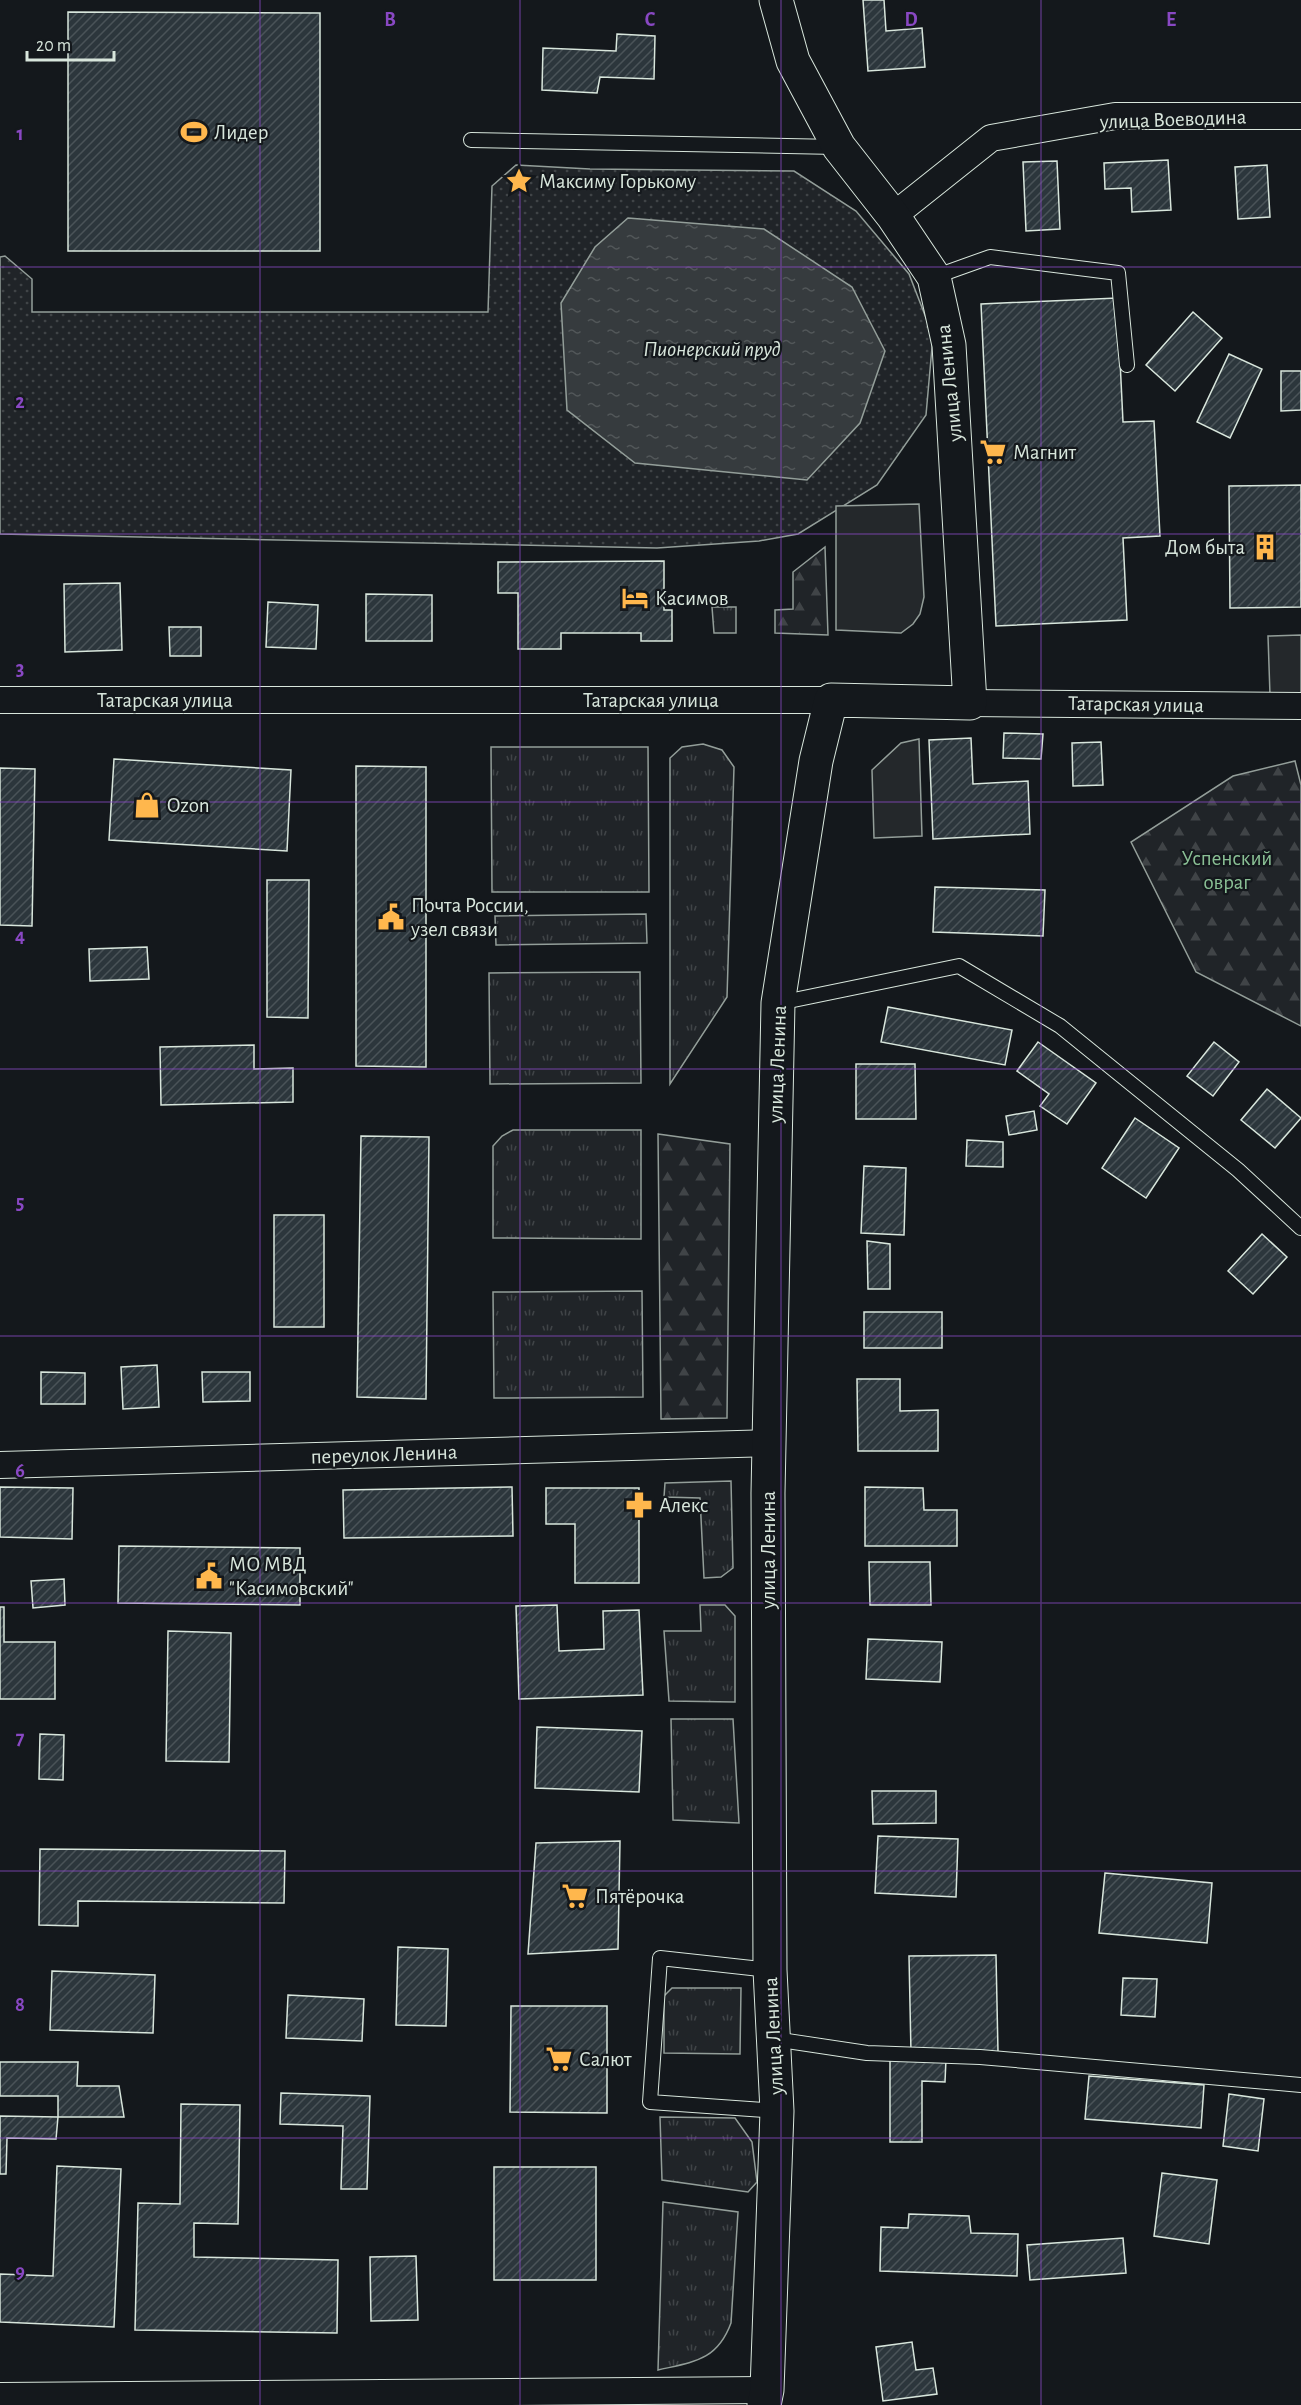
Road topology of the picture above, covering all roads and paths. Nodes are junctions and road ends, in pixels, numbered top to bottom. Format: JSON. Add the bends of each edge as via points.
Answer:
{"nodes":[{"id":1,"x":776,"y":0,"type":"edge"},
{"id":2,"x":1301,"y":116,"type":"edge"},
{"id":3,"x":471,"y":140,"type":"dead end"},
{"id":4,"x":839,"y":147,"type":"junction"},
{"id":5,"x":893,"y":216,"type":"junction"},
{"id":6,"x":934,"y":277,"type":"junction"},
{"id":7,"x":1127,"y":365,"type":"dead end"},
{"id":8,"x":0,"y":700,"type":"edge"},
{"id":9,"x":831,"y":700,"type":"junction"},
{"id":10,"x":970,"y":703,"type":"junction"},
{"id":11,"x":1301,"y":706,"type":"edge"},
{"id":12,"x":778,"y":1003,"type":"junction"},
{"id":13,"x":1301,"y":1228,"type":"edge"},
{"id":14,"x":769,"y":1443,"type":"junction"},
{"id":15,"x":0,"y":1465,"type":"edge"},
{"id":16,"x":770,"y":1970,"type":"junction"},
{"id":17,"x":772,"y":2038,"type":"junction"},
{"id":18,"x":1301,"y":2085,"type":"edge"},
{"id":19,"x":777,"y":2111,"type":"junction"},
{"id":20,"x":0,"y":2396,"type":"edge"},
{"id":21,"x":765,"y":2397,"type":"edge"}],
"edges":[{"from":1,"to":4,"type":"street","name":"улица Ленина","via":[[793,61]]},
{"from":2,"to":5,"type":"street","name":"улица Воеводина","via":[[1115,117],[991,138]]},
{"from":3,"to":4,"type":"lane"},
{"from":4,"to":5,"type":"street","name":"улица Ленина"},
{"from":5,"to":6,"type":"street","name":"улица Ленина"},
{"from":6,"to":7,"type":"lane","via":[[990,257],[1118,273]]},
{"from":6,"to":10,"type":"street","name":"улица Ленина","via":[[949,345]]},
{"from":8,"to":9,"type":"street","name":"Татарская улица"},
{"from":9,"to":10,"type":"street","name":"Татарская улица"},
{"from":9,"to":12,"type":"street","name":"улица Ленина","via":[[816,761]]},
{"from":10,"to":11,"type":"street","name":"Татарская улица"},
{"from":12,"to":13,"type":"lane","via":[[959,966],[1060,1026],[1239,1170]]},
{"from":12,"to":14,"type":"street","name":"улица Ленина"},
{"from":14,"to":15,"type":"street","name":"переулок Ленина"},
{"from":14,"to":16,"type":"street","name":"улица Ленина"},
{"from":16,"to":17,"type":"street","name":"улица Ленина"},
{"from":16,"to":19,"type":"lane","via":[[660,1958],[650,2102]]},
{"from":17,"to":18,"type":"lane","via":[[867,2053],[981,2057]]},
{"from":17,"to":19,"type":"street","name":"улица Ленина"},
{"from":19,"to":21,"type":"street","name":"улица Ленина"},
{"from":20,"to":21,"type":"street"}]}
